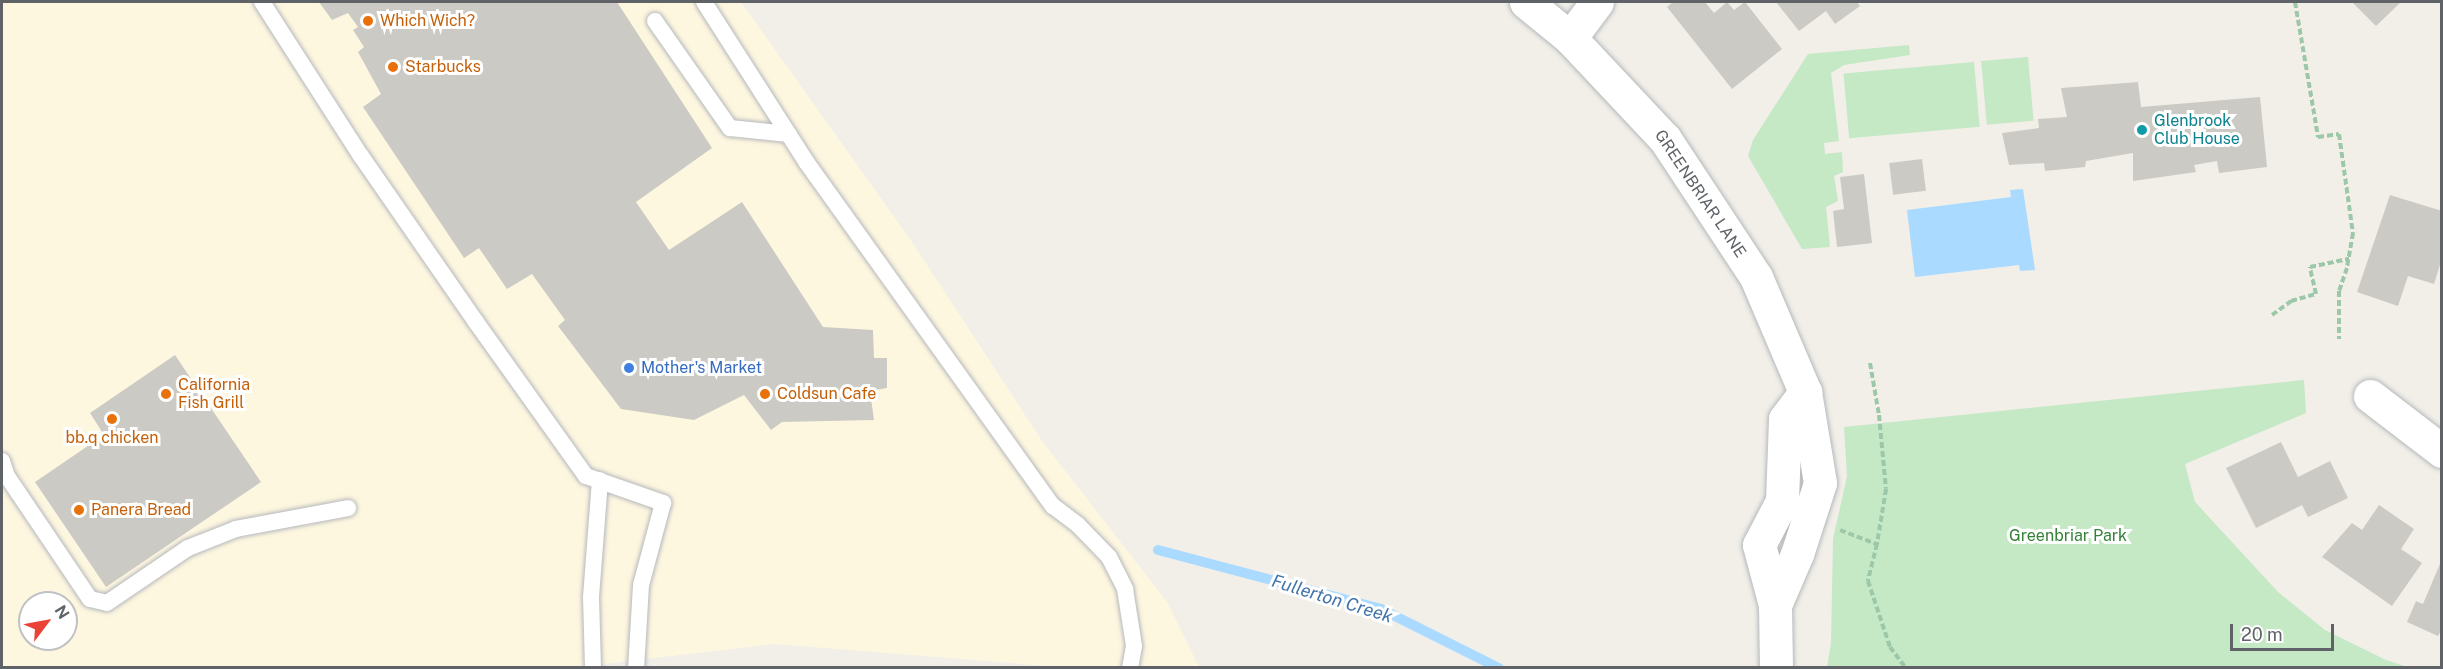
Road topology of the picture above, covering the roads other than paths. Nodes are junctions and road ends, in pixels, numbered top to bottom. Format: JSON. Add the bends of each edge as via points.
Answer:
{"nodes":[{"id":1,"x":262,"y":2,"type":"edge"},
{"id":2,"x":704,"y":2,"type":"edge"},
{"id":3,"x":1526,"y":2,"type":"edge"},
{"id":4,"x":1597,"y":2,"type":"edge"},
{"id":5,"x":655,"y":21,"type":"dead end"},
{"id":6,"x":1570,"y":38,"type":"junction"},
{"id":7,"x":789,"y":134,"type":"junction"},
{"id":8,"x":2370,"y":396,"type":"dead end"},
{"id":9,"x":2442,"y":452,"type":"edge"},
{"id":10,"x":2,"y":461,"type":"edge"},
{"id":11,"x":600,"y":480,"type":"junction"},
{"id":12,"x":348,"y":508,"type":"dead end"},
{"id":13,"x":593,"y":668,"type":"edge"},
{"id":14,"x":636,"y":668,"type":"edge"},
{"id":15,"x":1130,"y":668,"type":"edge"},
{"id":16,"x":1776,"y":668,"type":"edge"}],
"edges":[{"from":1,"to":11,"type":"lane","via":[[476,322],[586,476]]},
{"from":2,"to":7,"type":"lane"},
{"from":3,"to":6,"type":"street","name":"GREENBRIAR LANE"},
{"from":4,"to":6,"type":"street"},
{"from":5,"to":7,"type":"lane","via":[[730,128]]},
{"from":6,"to":16,"type":"street","name":"GREENBRIAR LANE","via":[[1665,139],[1755,277],[1805,392],[1785,418],[1782,501],[1759,545],[1774,605]]},
{"from":7,"to":15,"type":"lane","via":[[1053,506],[1109,557],[1125,589],[1134,646]]},
{"from":8,"to":9,"type":"street"},
{"from":10,"to":12,"type":"lane","via":[[7,476],[90,599],[107,603],[188,548],[236,528]]},
{"from":11,"to":13,"type":"lane","via":[[591,597]]},
{"from":11,"to":14,"type":"lane","via":[[663,503],[641,585]]}]}
